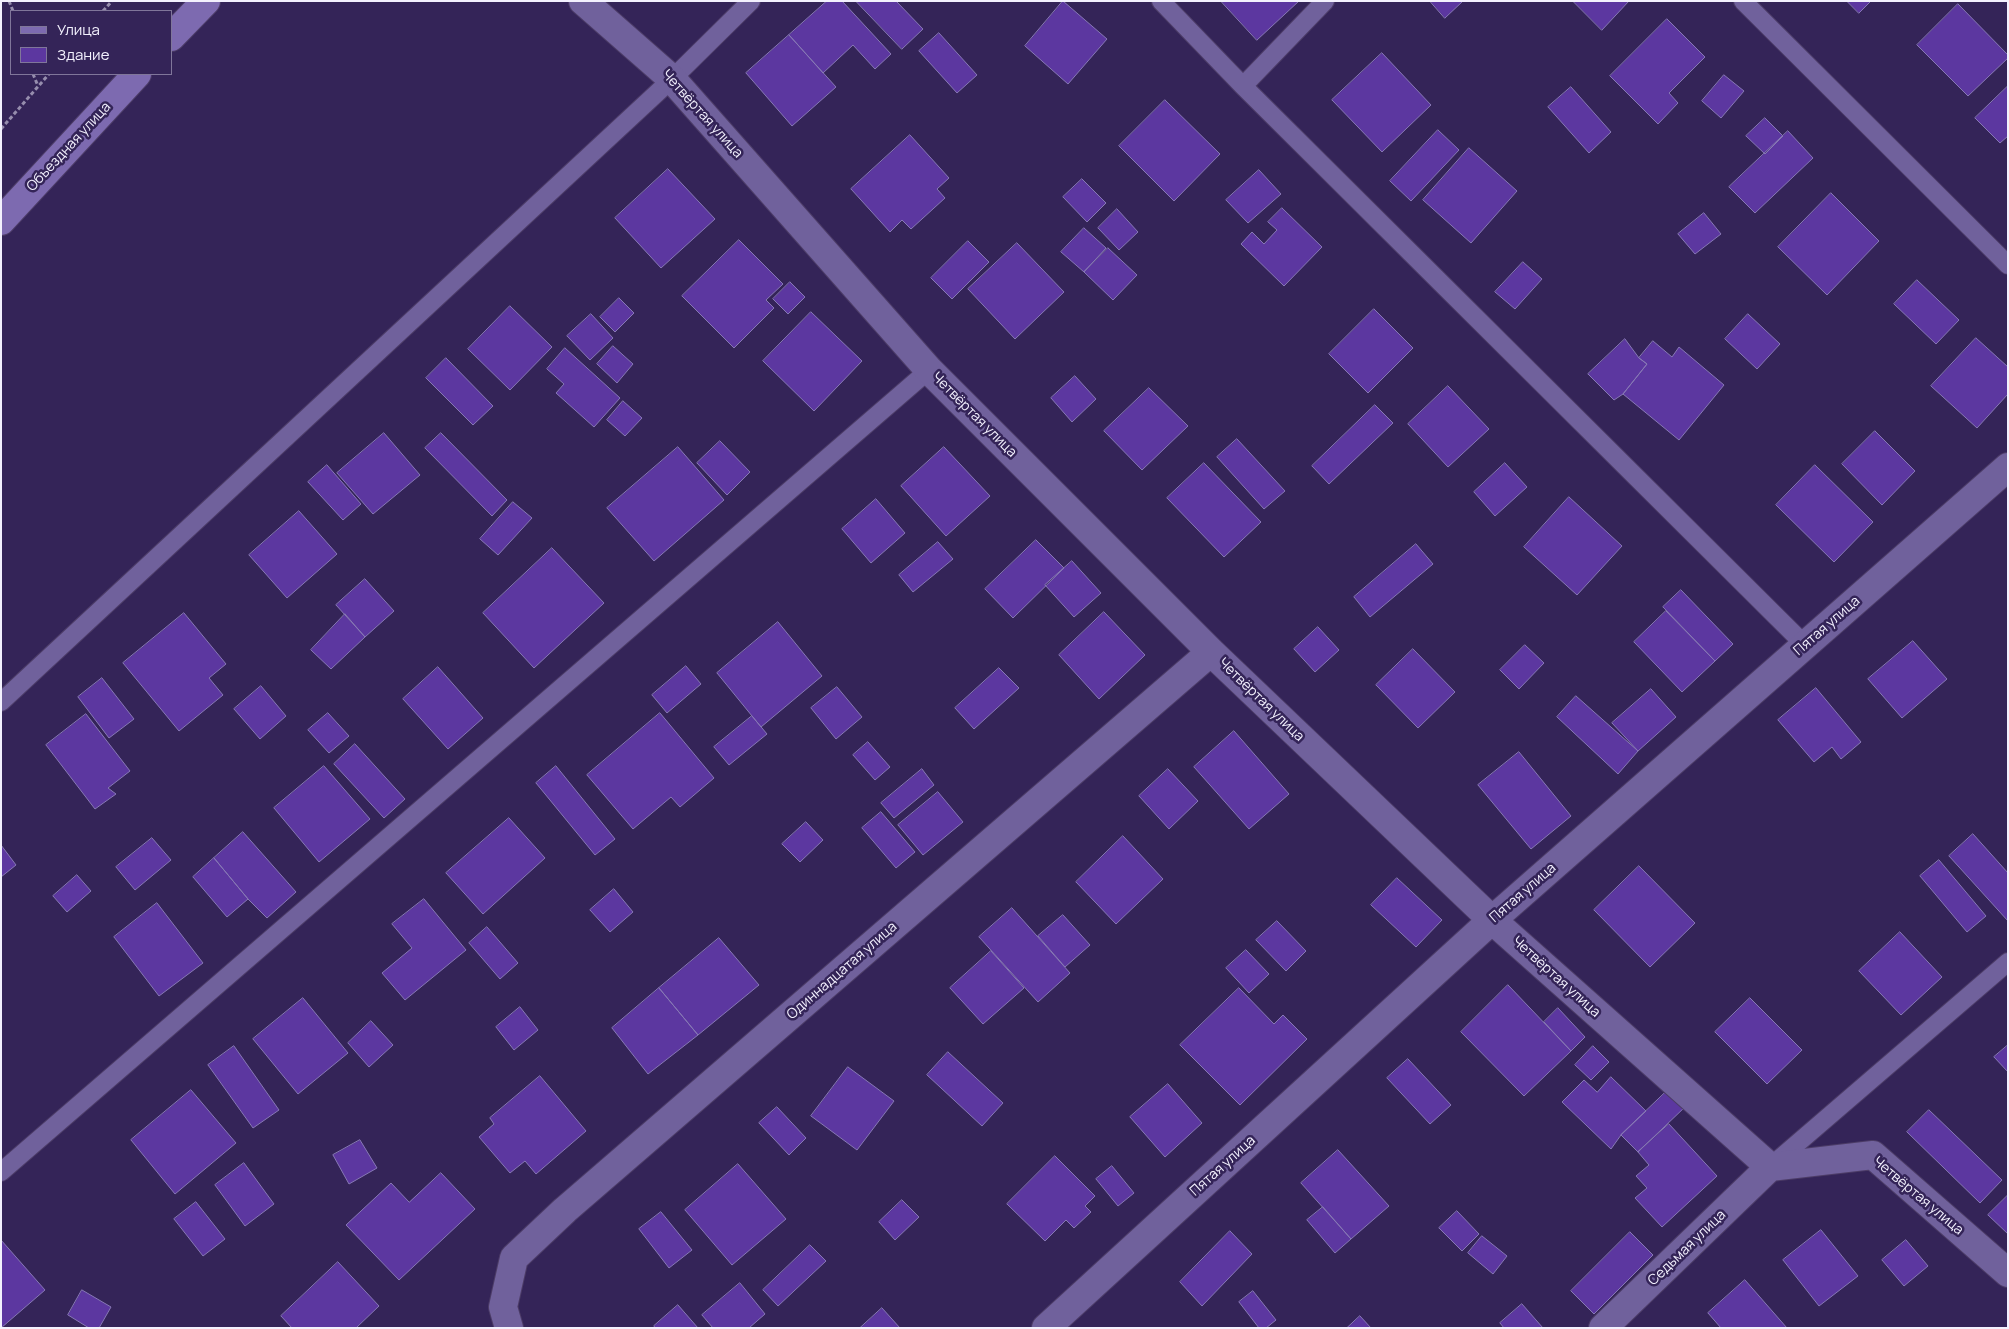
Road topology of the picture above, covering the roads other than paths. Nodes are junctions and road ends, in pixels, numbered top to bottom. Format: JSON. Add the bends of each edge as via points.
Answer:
{"nodes":[{"id":1,"x":206,"y":1,"type":"edge"},
{"id":2,"x":584,"y":1,"type":"edge"},
{"id":3,"x":751,"y":1,"type":"edge"},
{"id":4,"x":1161,"y":1,"type":"edge"},
{"id":5,"x":1325,"y":1,"type":"edge"},
{"id":6,"x":1743,"y":1,"type":"edge"},
{"id":7,"x":172,"y":36,"type":"edge"},
{"id":8,"x":136,"y":75,"type":"edge"},
{"id":9,"x":672,"y":79,"type":"junction"},
{"id":10,"x":1243,"y":86,"type":"junction"},
{"id":11,"x":1,"y":221,"type":"edge"},
{"id":12,"x":2008,"y":265,"type":"edge"},
{"id":13,"x":929,"y":370,"type":"junction"},
{"id":14,"x":2008,"y":467,"type":"edge"},
{"id":15,"x":1805,"y":645,"type":"junction"},
{"id":16,"x":1211,"y":652,"type":"junction"},
{"id":17,"x":1,"y":702,"type":"edge"},
{"id":18,"x":1492,"y":920,"type":"junction"},
{"id":19,"x":2008,"y":962,"type":"edge"},
{"id":20,"x":1770,"y":1167,"type":"junction"},
{"id":21,"x":1,"y":1172,"type":"edge"},
{"id":22,"x":2008,"y":1273,"type":"edge"},
{"id":23,"x":506,"y":1318,"type":"edge"},
{"id":24,"x":1046,"y":1328,"type":"edge"},
{"id":25,"x":1603,"y":1328,"type":"edge"}],
"edges":[{"from":1,"to":7,"type":"main road"},
{"from":2,"to":9,"type":"street","name":"Четвёртая улица"},
{"from":3,"to":9,"type":"lane"},
{"from":4,"to":10,"type":"lane"},
{"from":5,"to":10,"type":"lane"},
{"from":6,"to":12,"type":"lane"},
{"from":8,"to":11,"type":"main road","name":"Объездная улица"},
{"from":9,"to":13,"type":"street","name":"Четвёртая улица"},
{"from":9,"to":17,"type":"lane"},
{"from":10,"to":15,"type":"lane"},
{"from":13,"to":16,"type":"street","name":"Четвёртая улица"},
{"from":13,"to":21,"type":"lane"},
{"from":14,"to":15,"type":"street","name":"Пятая улица"},
{"from":15,"to":18,"type":"street","name":"Пятая улица"},
{"from":16,"to":18,"type":"street","name":"Четвёртая улица"},
{"from":16,"to":23,"type":"street","name":"Одиннадцатая улица","via":[[565,1210],[514,1258]]},
{"from":18,"to":20,"type":"street","name":"Четвёртая улица"},
{"from":18,"to":24,"type":"street","name":"Пятая улица"},
{"from":19,"to":20,"type":"lane"},
{"from":20,"to":22,"type":"street","name":"Четвёртая улица","via":[[1873,1155]]},
{"from":20,"to":25,"type":"street","name":"Седьмая улица"}]}
